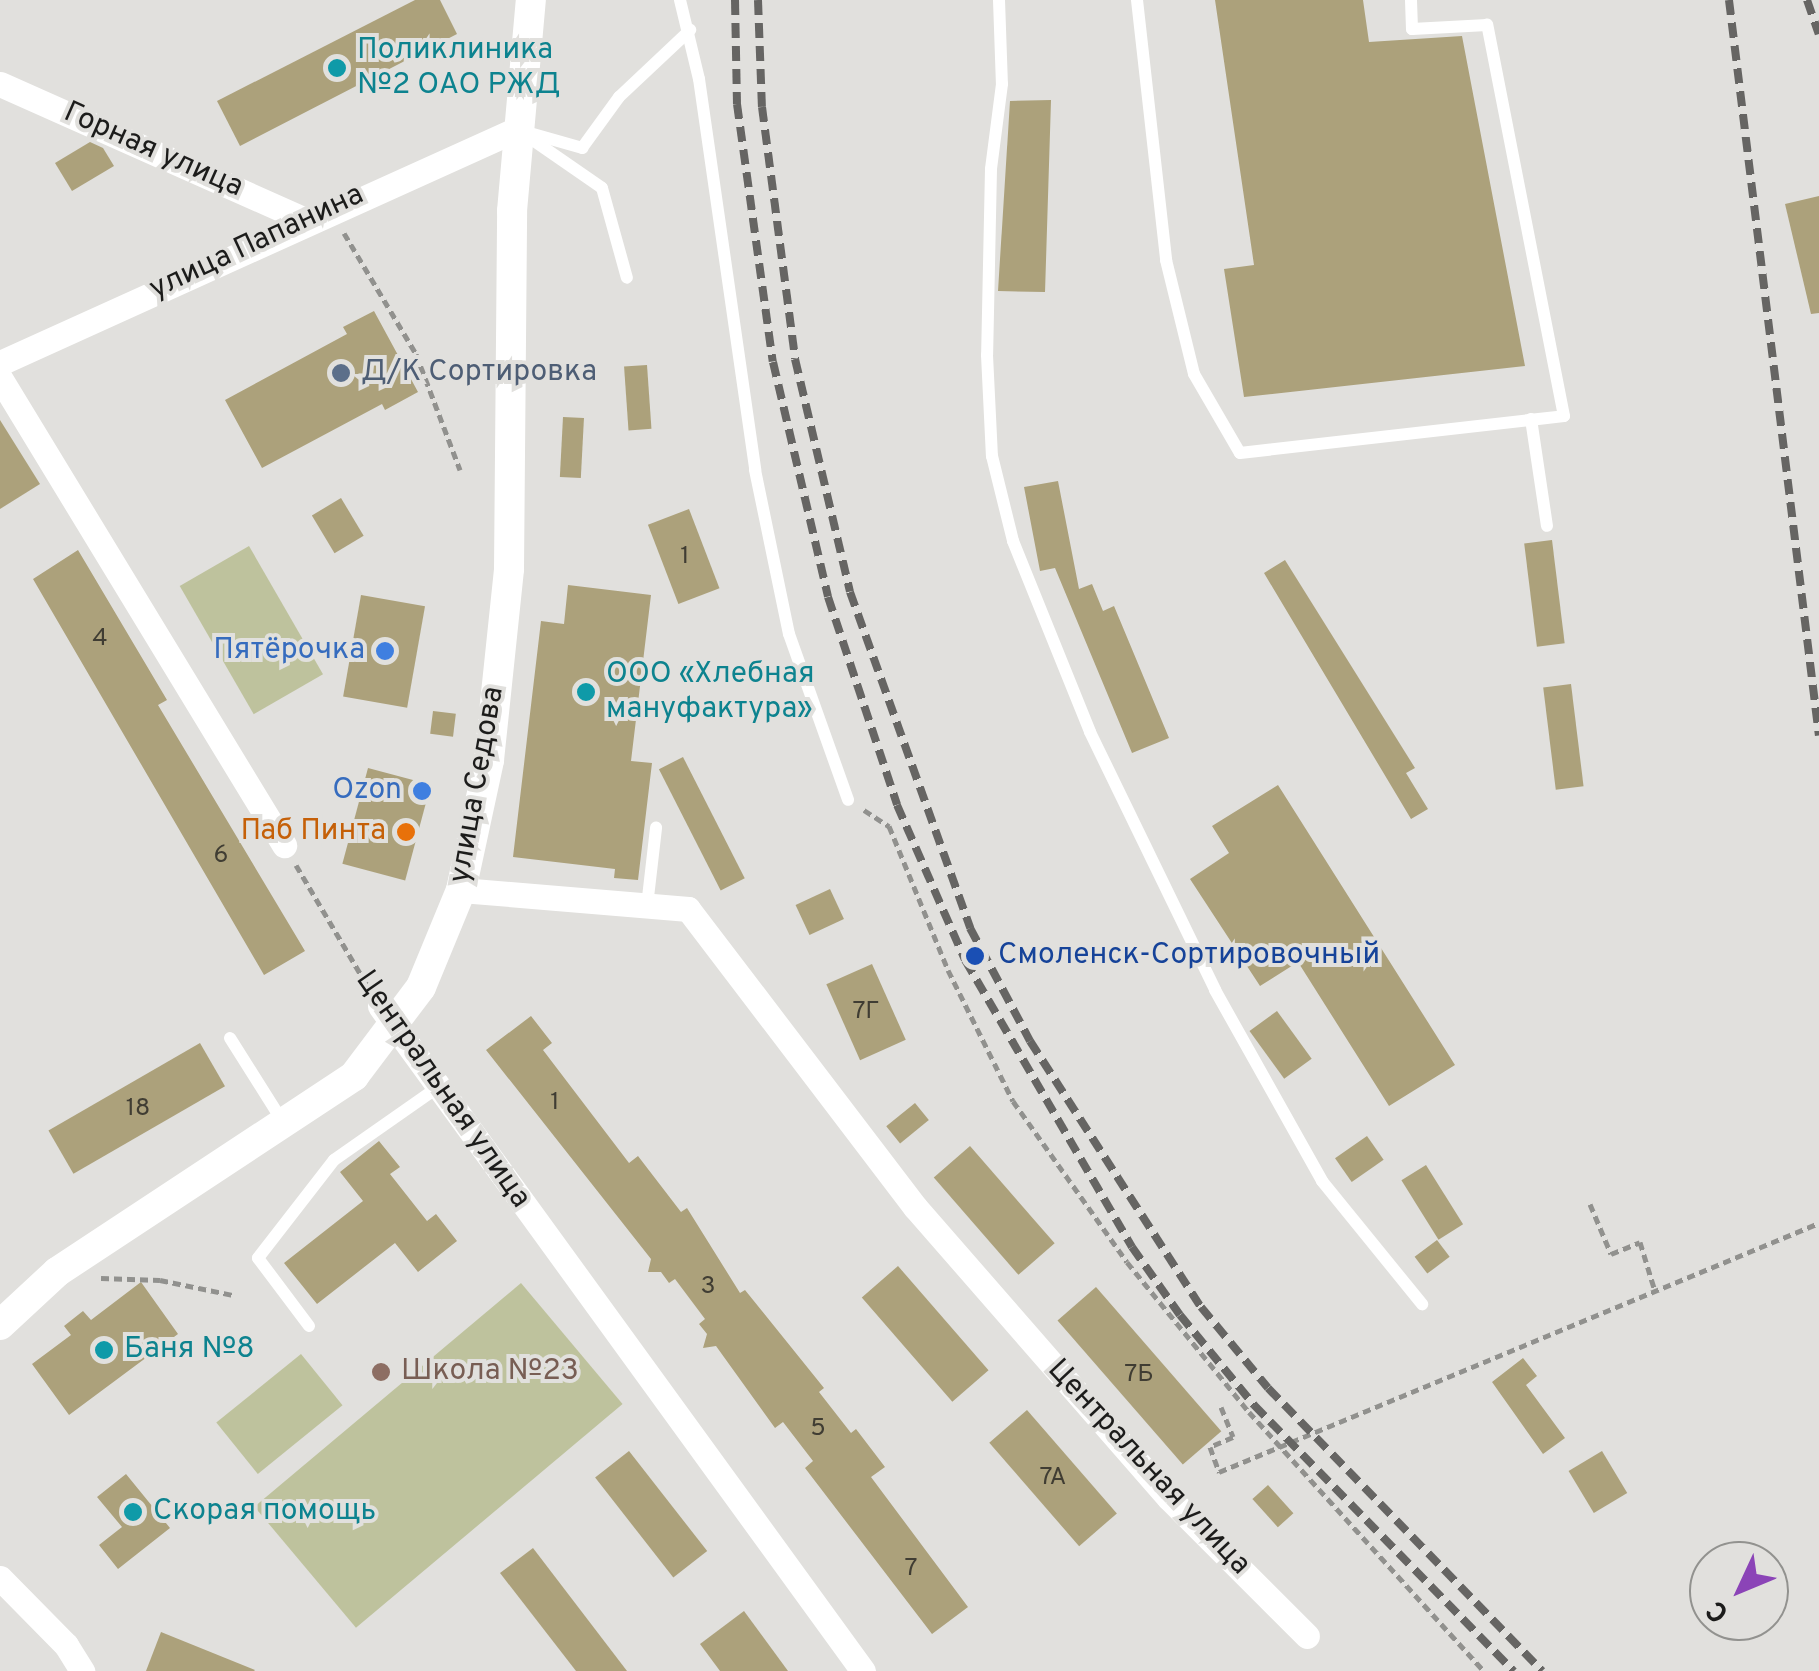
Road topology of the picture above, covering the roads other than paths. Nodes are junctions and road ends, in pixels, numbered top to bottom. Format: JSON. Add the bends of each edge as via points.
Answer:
{"nodes":[{"id":1,"x":530,"y":0,"type":"edge"},
{"id":2,"x":680,"y":0,"type":"edge"},
{"id":3,"x":999,"y":0,"type":"edge"},
{"id":4,"x":1137,"y":0,"type":"edge"},
{"id":5,"x":1411,"y":0,"type":"edge"},
{"id":6,"x":690,"y":30,"type":"junction"},
{"id":7,"x":0,"y":84,"type":"edge"},
{"id":8,"x":517,"y":129,"type":"junction"},
{"id":9,"x":317,"y":215,"type":"junction"},
{"id":10,"x":627,"y":278,"type":"dead end"},
{"id":11,"x":0,"y":363,"type":"edge"},
{"id":12,"x":0,"y":378,"type":"edge"},
{"id":13,"x":1531,"y":419,"type":"junction"},
{"id":14,"x":1548,"y":526,"type":"dead end"},
{"id":15,"x":848,"y":800,"type":"road end"},
{"id":16,"x":656,"y":828,"type":"dead end"},
{"id":17,"x":284,"y":845,"type":"road end"},
{"id":18,"x":461,"y":890,"type":"junction"},
{"id":19,"x":648,"y":906,"type":"junction"},
{"id":20,"x":386,"y":1016,"type":"junction"},
{"id":21,"x":230,"y":1038,"type":"dead end"},
{"id":22,"x":437,"y":1088,"type":"junction"},
{"id":23,"x":284,"y":1124,"type":"junction"},
{"id":24,"x":1422,"y":1304,"type":"dead end"},
{"id":25,"x":0,"y":1324,"type":"edge"},
{"id":26,"x":309,"y":1326,"type":"dead end"},
{"id":27,"x":0,"y":1578,"type":"edge"},
{"id":28,"x":1307,"y":1636,"type":"dead end"},
{"id":29,"x":82,"y":1671,"type":"edge"},
{"id":30,"x":863,"y":1671,"type":"edge"}],
"edges":[{"from":1,"to":8,"type":"street","name":"улица Седова"},
{"from":2,"to":6,"type":"lane"},
{"from":3,"to":24,"type":"lane","via":[[1002,84],[991,169],[987,355],[992,456],[1013,541],[1090,732],[1215,990],[1322,1182]]},
{"from":4,"to":13,"type":"lane","via":[[1166,260],[1194,374],[1240,453]]},
{"from":5,"to":13,"type":"lane","via":[[1412,29],[1487,25],[1564,416]]},
{"from":6,"to":8,"type":"lane","via":[[619,97],[582,148]]},
{"from":6,"to":15,"type":"lane","via":[[755,470],[789,634]]},
{"from":7,"to":9,"type":"street","name":"Горная улица"},
{"from":8,"to":9,"type":"street","name":"улица Папанина"},
{"from":8,"to":10,"type":"lane","via":[[602,188]]},
{"from":8,"to":18,"type":"street","name":"улица Седова","via":[[509,569],[489,760]]},
{"from":9,"to":11,"type":"street","name":"улица Папанина"},
{"from":12,"to":17,"type":"street"},
{"from":13,"to":14,"type":"lane"},
{"from":16,"to":19,"type":"lane"},
{"from":18,"to":19,"type":"street","name":"Центральная улица"},
{"from":18,"to":20,"type":"street","name":"улица Седова","via":[[421,987]]},
{"from":19,"to":28,"type":"street","name":"Центральная улица","via":[[688,909],[915,1207],[1169,1498]]},
{"from":20,"to":22,"type":"street","name":"Центральная улица"},
{"from":20,"to":23,"type":"street","name":"улица Седова","via":[[354,1076]]},
{"from":21,"to":23,"type":"lane"},
{"from":22,"to":26,"type":"lane","via":[[334,1160],[258,1258]]},
{"from":22,"to":30,"type":"street","name":"Центральная улица"},
{"from":23,"to":25,"type":"street","name":"улица Седова","via":[[57,1272]]},
{"from":27,"to":29,"type":"street","via":[[66,1645]]}]}
